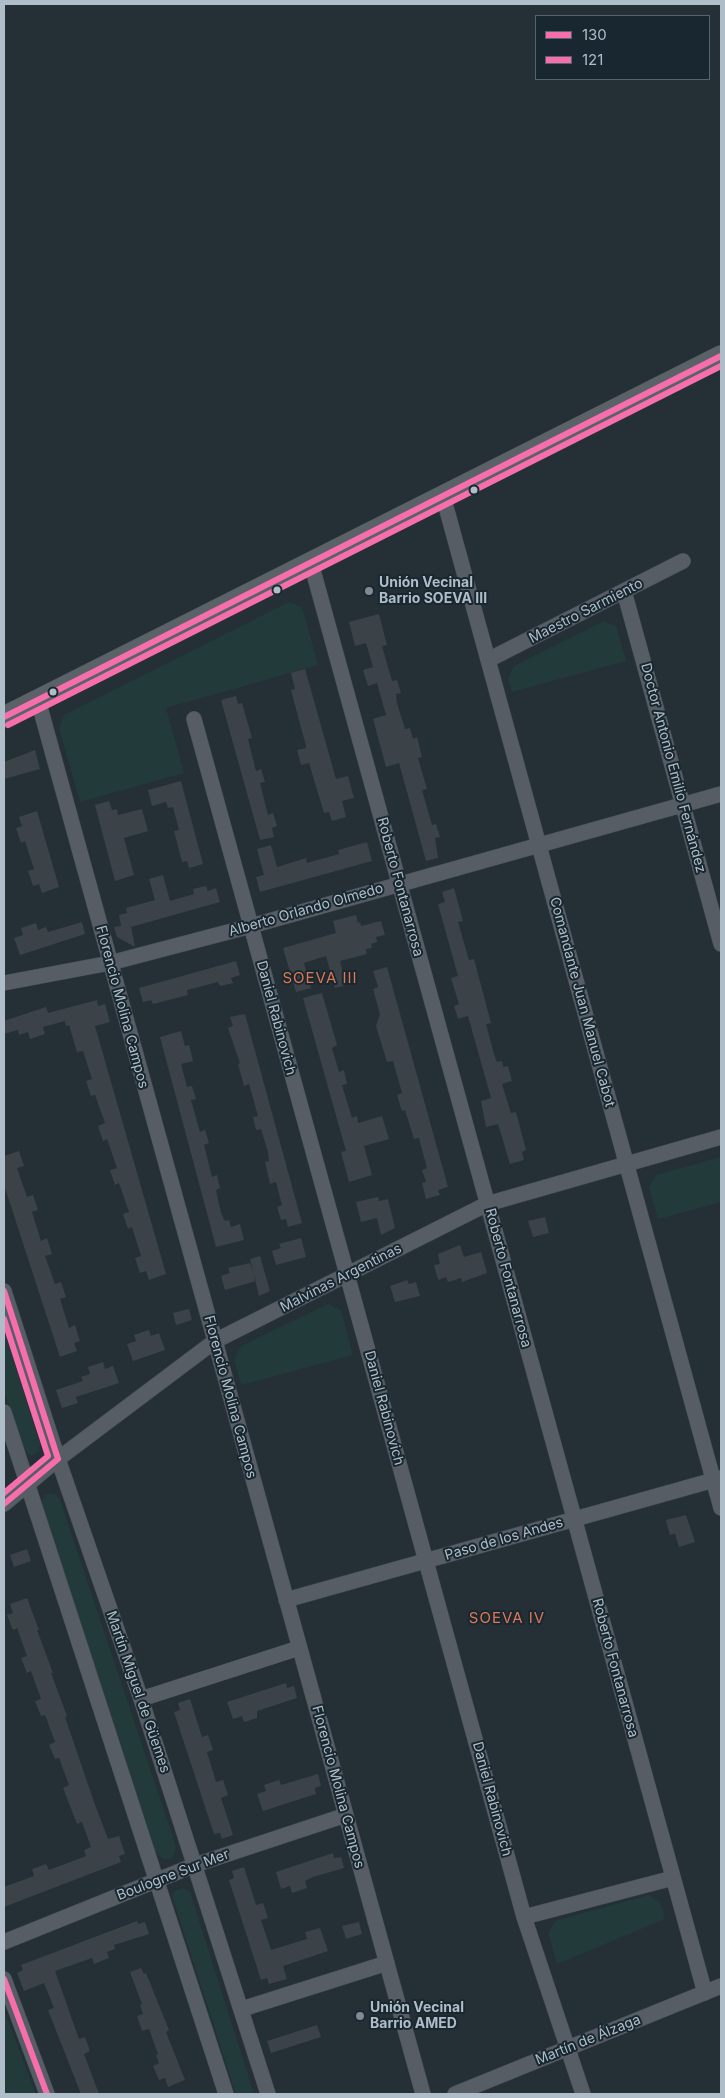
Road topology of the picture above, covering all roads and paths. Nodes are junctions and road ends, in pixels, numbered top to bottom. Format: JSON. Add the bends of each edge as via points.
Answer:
{"nodes":[{"id":1,"x":721,"y":356,"type":"edge"},
{"id":2,"x":443,"y":496,"type":"junction"},
{"id":3,"x":683,"y":561,"type":"dead end"},
{"id":4,"x":311,"y":563,"type":"junction"},
{"id":5,"x":624,"y":592,"type":"junction"},
{"id":6,"x":488,"y":660,"type":"junction"},
{"id":7,"x":38,"y":700,"type":"junction"},
{"id":8,"x":4,"y":717,"type":"edge"},
{"id":9,"x":194,"y":720,"type":"dead end"},
{"id":10,"x":721,"y":794,"type":"edge"},
{"id":11,"x":683,"y":805,"type":"junction"},
{"id":12,"x":539,"y":845,"type":"junction"},
{"id":13,"x":399,"y":884,"type":"junction"},
{"id":14,"x":251,"y":926,"type":"junction"},
{"id":15,"x":721,"y":944,"type":"edge"},
{"id":16,"x":110,"y":963,"type":"junction"},
{"id":17,"x":4,"y":983,"type":"edge"},
{"id":18,"x":721,"y":1137,"type":"edge"},
{"id":19,"x":627,"y":1164,"type":"junction"},
{"id":20,"x":487,"y":1204,"type":"junction"},
{"id":21,"x":347,"y":1274,"type":"junction"},
{"id":22,"x":4,"y":1291,"type":"edge"},
{"id":23,"x":215,"y":1341,"type":"junction"},
{"id":24,"x":4,"y":1412,"type":"edge"},
{"id":25,"x":58,"y":1459,"type":"junction"},
{"id":26,"x":717,"y":1479,"type":"edge"},
{"id":27,"x":28,"y":1485,"type":"junction"},
{"id":28,"x":4,"y":1504,"type":"edge"},
{"id":29,"x":721,"y":1508,"type":"edge"},
{"id":30,"x":574,"y":1519,"type":"junction"},
{"id":31,"x":426,"y":1561,"type":"junction"},
{"id":32,"x":286,"y":1600,"type":"junction"},
{"id":33,"x":300,"y":1648,"type":"junction"},
{"id":34,"x":142,"y":1699,"type":"junction"},
{"id":35,"x":346,"y":1815,"type":"junction"},
{"id":36,"x":195,"y":1865,"type":"junction"},
{"id":37,"x":673,"y":1878,"type":"junction"},
{"id":38,"x":156,"y":1880,"type":"junction"},
{"id":39,"x":524,"y":1917,"type":"junction"},
{"id":40,"x":4,"y":1942,"type":"edge"},
{"id":41,"x":387,"y":1963,"type":"junction"},
{"id":42,"x":4,"y":1979,"type":"edge"},
{"id":43,"x":721,"y":1986,"type":"edge"},
{"id":44,"x":705,"y":1993,"type":"junction"},
{"id":45,"x":242,"y":2010,"type":"junction"},
{"id":46,"x":567,"y":2049,"type":"junction"},
{"id":47,"x":47,"y":2094,"type":"edge"},
{"id":48,"x":226,"y":2094,"type":"edge"},
{"id":49,"x":268,"y":2094,"type":"edge"},
{"id":50,"x":423,"y":2094,"type":"edge"},
{"id":51,"x":455,"y":2094,"type":"edge"},
{"id":52,"x":582,"y":2094,"type":"edge"}],
"edges":[{"from":1,"to":2,"type":"main road"},
{"from":2,"to":4,"type":"main road"},
{"from":2,"to":6,"type":"street","name":"Comandante Juan Manuel Cabot"},
{"from":3,"to":5,"type":"street","name":"Maestro Sarmiento"},
{"from":4,"to":7,"type":"main road"},
{"from":4,"to":13,"type":"street","name":"Roberto Fontanarrosa"},
{"from":5,"to":6,"type":"street","name":"Maestro Sarmiento"},
{"from":5,"to":11,"type":"street","name":"Doctor Antonio Emilio Fernández"},
{"from":6,"to":12,"type":"street","name":"Comandante Juan Manuel Cabot"},
{"from":7,"to":8,"type":"main road"},
{"from":7,"to":16,"type":"street","name":"Florencio Molina Campos"},
{"from":9,"to":14,"type":"street","name":"Daniel Rabinovich"},
{"from":10,"to":11,"type":"street","name":"Alberto Orlando Olmedo"},
{"from":11,"to":12,"type":"street","name":"Alberto Orlando Olmedo"},
{"from":11,"to":15,"type":"street","name":"Doctor Antonio Emilio Fernández"},
{"from":12,"to":13,"type":"street","name":"Alberto Orlando Olmedo"},
{"from":12,"to":19,"type":"street","name":"Comandante Juan Manuel Cabot"},
{"from":13,"to":14,"type":"street","name":"Alberto Orlando Olmedo"},
{"from":13,"to":20,"type":"street","name":"Roberto Fontanarrosa"},
{"from":14,"to":16,"type":"street","name":"Alberto Orlando Olmedo"},
{"from":14,"to":21,"type":"street","name":"Daniel Rabinovich"},
{"from":16,"to":17,"type":"street","name":"Alberto Orlando Olmedo"},
{"from":16,"to":23,"type":"street","name":"Florencio Molina Campos"},
{"from":18,"to":19,"type":"street","name":"Malvinas Argentinas"},
{"from":19,"to":20,"type":"street","name":"Malvinas Argentinas"},
{"from":19,"to":26,"type":"street","name":"Comandante Juan Manuel Cabot"},
{"from":20,"to":21,"type":"street","name":"Malvinas Argentinas"},
{"from":20,"to":30,"type":"street","name":"Roberto Fontanarrosa"},
{"from":21,"to":23,"type":"street","name":"Malvinas Argentinas"},
{"from":21,"to":31,"type":"street","name":"Daniel Rabinovich"},
{"from":22,"to":25,"type":"street","name":"Martín Miguel de Güemes"},
{"from":23,"to":25,"type":"street","name":"Malvinas Argentinas"},
{"from":23,"to":32,"type":"street","name":"Florencio Molina Campos"},
{"from":24,"to":27,"type":"street"},
{"from":25,"to":27,"type":"street","name":"Malvinas Argentinas"},
{"from":25,"to":34,"type":"street","name":"Martín Miguel de Güemes"},
{"from":26,"to":29,"type":"street","name":"Comandante Juan Manuel Cabot"},
{"from":26,"to":30,"type":"street","name":"Paso de los Andes"},
{"from":27,"to":28,"type":"street","name":"Malvinas Argentinas"},
{"from":27,"to":38,"type":"street"},
{"from":30,"to":31,"type":"street","name":"Paso de los Andes"},
{"from":30,"to":37,"type":"street","name":"Roberto Fontanarrosa"},
{"from":31,"to":32,"type":"street","name":"Paso de los Andes"},
{"from":31,"to":39,"type":"street","name":"Daniel Rabinovich"},
{"from":32,"to":33,"type":"street","name":"Florencio Molina Campos"},
{"from":33,"to":34,"type":"street"},
{"from":33,"to":35,"type":"street","name":"Florencio Molina Campos"},
{"from":34,"to":36,"type":"street","name":"Martín Miguel de Güemes"},
{"from":35,"to":36,"type":"street","name":"Boulogne Sur Mer"},
{"from":35,"to":41,"type":"street","name":"Florencio Molina Campos"},
{"from":36,"to":38,"type":"street","name":"Boulogne Sur Mer"},
{"from":36,"to":45,"type":"street","name":"Martín Miguel de Güemes"},
{"from":37,"to":39,"type":"street"},
{"from":37,"to":44,"type":"street","name":"Roberto Fontanarrosa"},
{"from":38,"to":40,"type":"street","name":"Boulogne Sur Mer"},
{"from":38,"to":48,"type":"street"},
{"from":39,"to":46,"type":"street","name":"Daniel Rabinovich"},
{"from":41,"to":45,"type":"street"},
{"from":41,"to":50,"type":"street","name":"Florencio Molina Campos"},
{"from":42,"to":47,"type":"street"},
{"from":43,"to":44,"type":"street","name":"Martín de Álzaga"},
{"from":44,"to":46,"type":"street","name":"Martín de Álzaga"},
{"from":45,"to":49,"type":"street","name":"Martín Miguel de Güemes"},
{"from":46,"to":51,"type":"street","name":"Martín de Álzaga"},
{"from":46,"to":52,"type":"street","name":"Daniel Rabinovich"}]}
